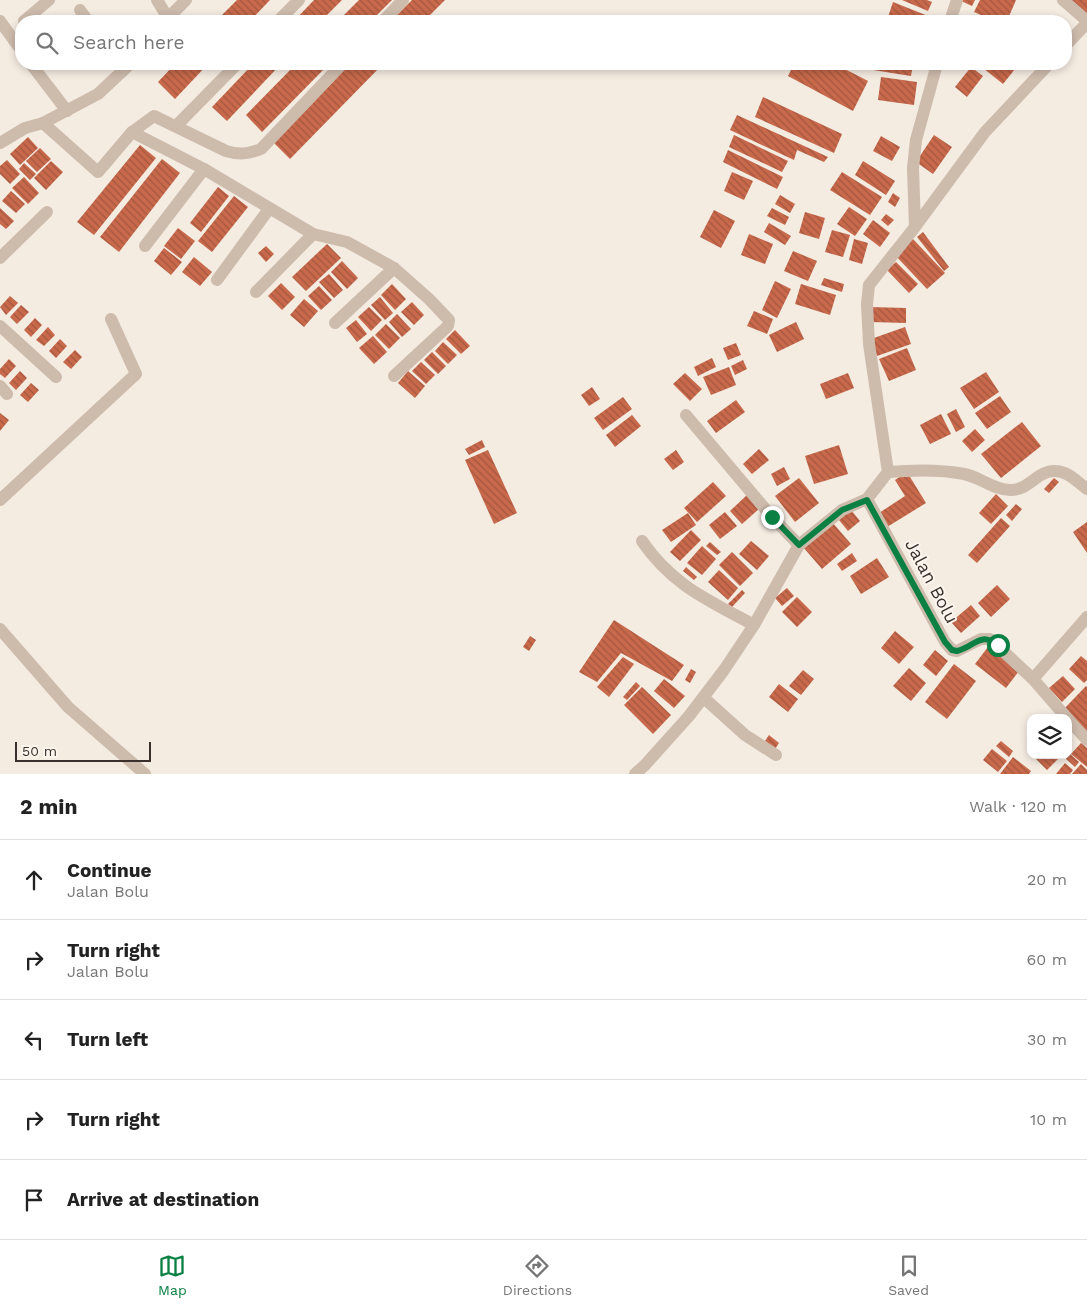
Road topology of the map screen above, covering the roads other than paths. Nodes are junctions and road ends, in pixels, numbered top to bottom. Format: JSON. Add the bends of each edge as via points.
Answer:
{"nodes":[{"id":1,"x":49,"y":0,"type":"edge"},
{"id":2,"x":157,"y":0,"type":"edge"},
{"id":3,"x":186,"y":0,"type":"edge"},
{"id":4,"x":299,"y":0,"type":"edge"},
{"id":5,"x":403,"y":0,"type":"edge"},
{"id":6,"x":957,"y":0,"type":"edge"},
{"id":7,"x":1063,"y":0,"type":"edge"},
{"id":8,"x":80,"y":10,"type":"dead end"},
{"id":9,"x":31,"y":15,"type":"edge"},
{"id":10,"x":84,"y":15,"type":"edge"},
{"id":11,"x":164,"y":15,"type":"edge"},
{"id":12,"x":172,"y":15,"type":"edge"},
{"id":13,"x":284,"y":15,"type":"edge"},
{"id":14,"x":389,"y":15,"type":"edge"},
{"id":15,"x":952,"y":15,"type":"edge"},
{"id":16,"x":0,"y":21,"type":"edge"},
{"id":17,"x":1087,"y":22,"type":"edge"},
{"id":18,"x":15,"y":29,"type":"edge"},
{"id":19,"x":9,"y":34,"type":"junction"},
{"id":20,"x":1072,"y":38,"type":"edge"},
{"id":21,"x":15,"y":42,"type":"edge"},
{"id":22,"x":36,"y":70,"type":"edge"},
{"id":23,"x":120,"y":70,"type":"edge"},
{"id":24,"x":231,"y":70,"type":"edge"},
{"id":25,"x":336,"y":70,"type":"edge"},
{"id":26,"x":935,"y":70,"type":"edge"},
{"id":27,"x":1043,"y":70,"type":"edge"},
{"id":28,"x":67,"y":111,"type":"junction"},
{"id":29,"x":43,"y":123,"type":"junction"},
{"id":30,"x":177,"y":125,"type":"junction"},
{"id":31,"x":132,"y":132,"type":"junction"},
{"id":32,"x":0,"y":143,"type":"edge"},
{"id":33,"x":204,"y":169,"type":"junction"},
{"id":34,"x":268,"y":209,"type":"junction"},
{"id":35,"x":47,"y":212,"type":"dead end"},
{"id":36,"x":915,"y":227,"type":"junction"},
{"id":37,"x":313,"y":234,"type":"junction"},
{"id":38,"x":145,"y":246,"type":"dead end"},
{"id":39,"x":0,"y":258,"type":"edge"},
{"id":40,"x":394,"y":268,"type":"junction"},
{"id":41,"x":217,"y":280,"type":"dead end"},
{"id":42,"x":256,"y":292,"type":"dead end"},
{"id":43,"x":111,"y":319,"type":"dead end"},
{"id":44,"x":335,"y":323,"type":"dead end"},
{"id":45,"x":0,"y":326,"type":"edge"},
{"id":46,"x":394,"y":376,"type":"dead end"},
{"id":47,"x":56,"y":377,"type":"dead end"},
{"id":48,"x":686,"y":415,"type":"dead end"},
{"id":49,"x":888,"y":472,"type":"junction"},
{"id":50,"x":1087,"y":490,"type":"edge"},
{"id":51,"x":0,"y":500,"type":"edge"},
{"id":52,"x":867,"y":500,"type":"junction"},
{"id":53,"x":642,"y":541,"type":"dead end"},
{"id":54,"x":799,"y":545,"type":"junction"},
{"id":55,"x":1087,"y":617,"type":"edge"},
{"id":56,"x":754,"y":625,"type":"junction"},
{"id":57,"x":0,"y":629,"type":"edge"},
{"id":58,"x":1032,"y":678,"type":"junction"},
{"id":59,"x":704,"y":698,"type":"junction"},
{"id":60,"x":1064,"y":714,"type":"edge"},
{"id":61,"x":1072,"y":723,"type":"edge"},
{"id":62,"x":1087,"y":740,"type":"edge"},
{"id":63,"x":776,"y":756,"type":"dead end"},
{"id":64,"x":145,"y":774,"type":"edge"},
{"id":65,"x":635,"y":774,"type":"edge"}],
"edges":[{"from":1,"to":9,"type":"street"},
{"from":2,"to":11,"type":"street"},
{"from":3,"to":12,"type":"street"},
{"from":4,"to":13,"type":"street"},
{"from":5,"to":14,"type":"street"},
{"from":6,"to":15,"type":"street"},
{"from":7,"to":17,"type":"street"},
{"from":8,"to":10,"type":"street"},
{"from":16,"to":19,"type":"street"},
{"from":17,"to":20,"type":"street"},
{"from":18,"to":19,"type":"street"},
{"from":19,"to":21,"type":"street"},
{"from":22,"to":28,"type":"street"},
{"from":23,"to":28,"type":"street","via":[[98,94]]},
{"from":24,"to":30,"type":"street"},
{"from":25,"to":30,"type":"street","via":[[260,149],[252,153],[238,155],[226,151]]},
{"from":26,"to":36,"type":"street","via":[[916,140],[913,168]]},
{"from":27,"to":36,"type":"street","via":[[985,132]]},
{"from":28,"to":29,"type":"street"},
{"from":29,"to":31,"type":"street","via":[[98,172]]},
{"from":29,"to":32,"type":"street","via":[[25,128]]},
{"from":30,"to":31,"type":"street","via":[[154,116]]},
{"from":31,"to":33,"type":"street"},
{"from":33,"to":34,"type":"street"},
{"from":33,"to":38,"type":"street"},
{"from":34,"to":37,"type":"street"},
{"from":34,"to":41,"type":"street"},
{"from":35,"to":39,"type":"street"},
{"from":36,"to":49,"type":"street","via":[[872,280],[867,296],[869,344]]},
{"from":37,"to":40,"type":"street","via":[[347,242]]},
{"from":37,"to":42,"type":"street"},
{"from":40,"to":44,"type":"street"},
{"from":40,"to":46,"type":"street","via":[[449,320],[448,326]]},
{"from":43,"to":51,"type":"street","via":[[136,374]]},
{"from":45,"to":47,"type":"street"},
{"from":48,"to":54,"type":"street"},
{"from":49,"to":50,"type":"street","via":[[913,470],[965,474],[1009,490],[1018,490],[1048,471],[1055,471],[1071,476]]},
{"from":49,"to":52,"type":"street"},
{"from":52,"to":54,"type":"street","via":[[842,510]]},
{"from":52,"to":58,"type":"street","name":"Jalan Bolu","via":[[952,650],[957,651],[981,639],[990,639]]},
{"from":53,"to":56,"type":"street","via":[[656,561],[678,582]]},
{"from":54,"to":56,"type":"street"},
{"from":55,"to":58,"type":"street"},
{"from":56,"to":59,"type":"street"},
{"from":57,"to":64,"type":"street","via":[[68,706]]},
{"from":58,"to":60,"type":"street","name":"Jalan Bolu"},
{"from":59,"to":63,"type":"street","via":[[745,735]]},
{"from":59,"to":65,"type":"street"},
{"from":61,"to":62,"type":"street","name":"Jalan Bolu"}]}
